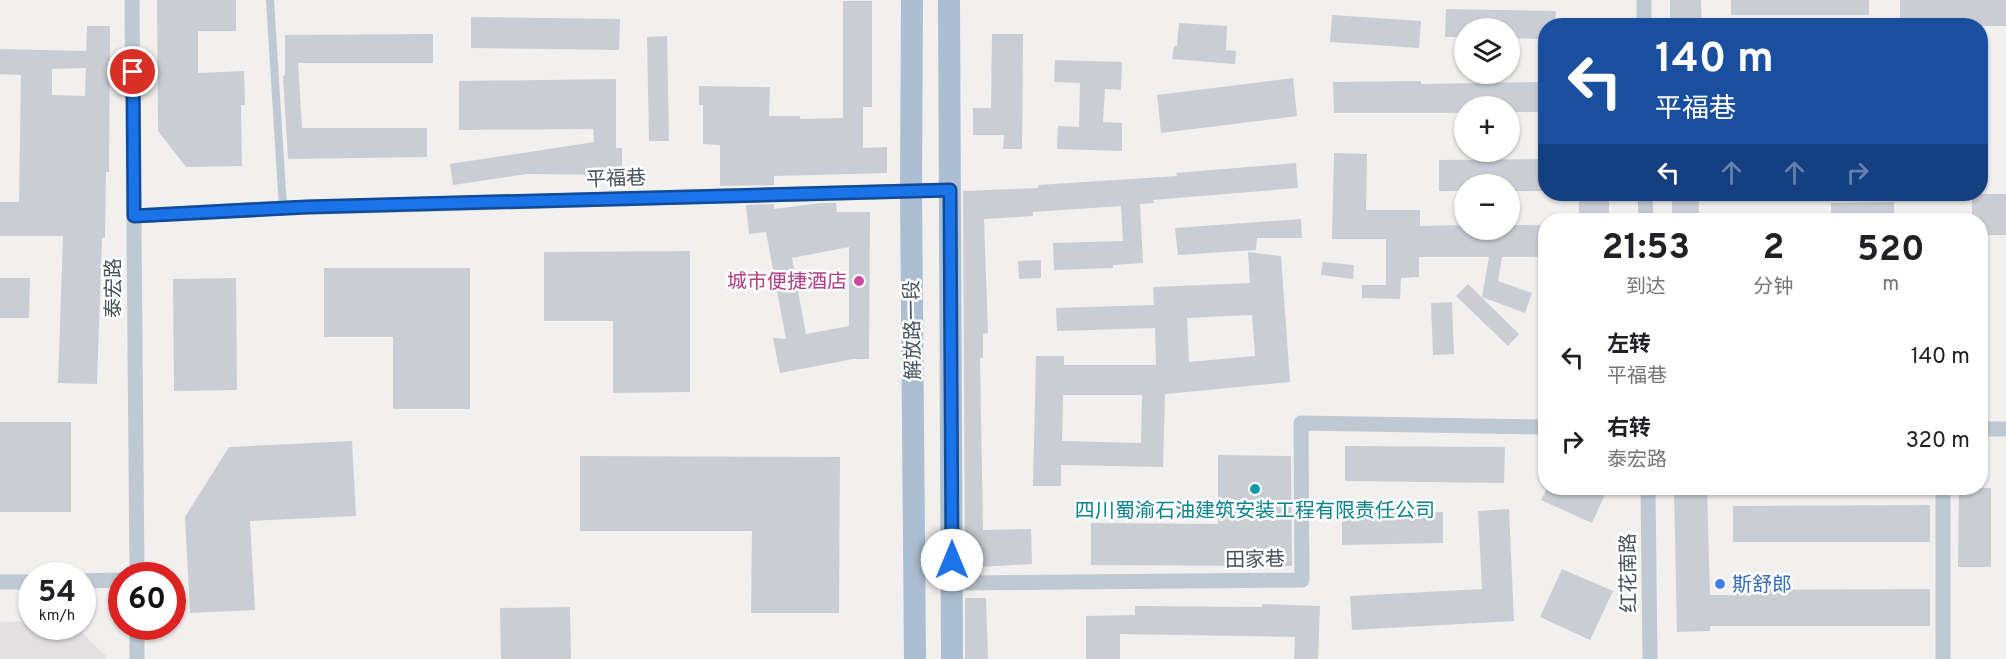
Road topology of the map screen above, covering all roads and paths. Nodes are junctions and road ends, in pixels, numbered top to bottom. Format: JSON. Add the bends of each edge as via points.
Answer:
{"nodes":[{"id":1,"x":132,"y":0,"type":"edge"},
{"id":2,"x":270,"y":0,"type":"edge"},
{"id":3,"x":912,"y":0,"type":"edge"},
{"id":4,"x":950,"y":0,"type":"edge"},
{"id":5,"x":1644,"y":0,"type":"edge"},
{"id":6,"x":1644,"y":18,"type":"edge"},
{"id":7,"x":950,"y":190,"type":"junction"},
{"id":8,"x":910,"y":191,"type":"junction"},
{"id":9,"x":283,"y":208,"type":"junction"},
{"id":10,"x":134,"y":216,"type":"junction"},
{"id":11,"x":1538,"y":427,"type":"edge"},
{"id":12,"x":1988,"y":429,"type":"edge"},
{"id":13,"x":2006,"y":429,"type":"edge"},
{"id":14,"x":1648,"y":495,"type":"edge"},
{"id":15,"x":1942,"y":495,"type":"edge"},
{"id":16,"x":137,"y":562,"type":"edge"},
{"id":17,"x":0,"y":582,"type":"edge"},
{"id":18,"x":18,"y":582,"type":"edge"},
{"id":19,"x":952,"y":583,"type":"junction"},
{"id":20,"x":137,"y":640,"type":"edge"},
{"id":21,"x":137,"y":659,"type":"edge"},
{"id":22,"x":915,"y":659,"type":"edge"},
{"id":23,"x":952,"y":659,"type":"edge"},
{"id":24,"x":1650,"y":659,"type":"edge"},
{"id":25,"x":1943,"y":659,"type":"edge"}],
"edges":[{"from":1,"to":10,"type":"street","name":"泰宏路"},
{"from":2,"to":9,"type":"lane"},
{"from":3,"to":8,"type":"main road","name":"解放路一段"},
{"from":4,"to":7,"type":"main road","name":"解放路一段"},
{"from":5,"to":6,"type":"street"},
{"from":7,"to":8,"type":"street","name":"平福巷"},
{"from":7,"to":19,"type":"main road","name":"解放路一段"},
{"from":8,"to":9,"type":"street","name":"平福巷"},
{"from":8,"to":22,"type":"main road","name":"解放路一段"},
{"from":9,"to":10,"type":"street","name":"平福巷"},
{"from":10,"to":16,"type":"street","name":"泰宏路"},
{"from":11,"to":19,"type":"street","name":"田家巷","via":[[1301,423],[1302,580]]},
{"from":12,"to":13,"type":"street"},
{"from":14,"to":24,"type":"street","name":"红花南路"},
{"from":15,"to":25,"type":"street"},
{"from":17,"to":18,"type":"street"},
{"from":19,"to":23,"type":"main road","name":"解放路一段"},
{"from":20,"to":21,"type":"street"}]}
